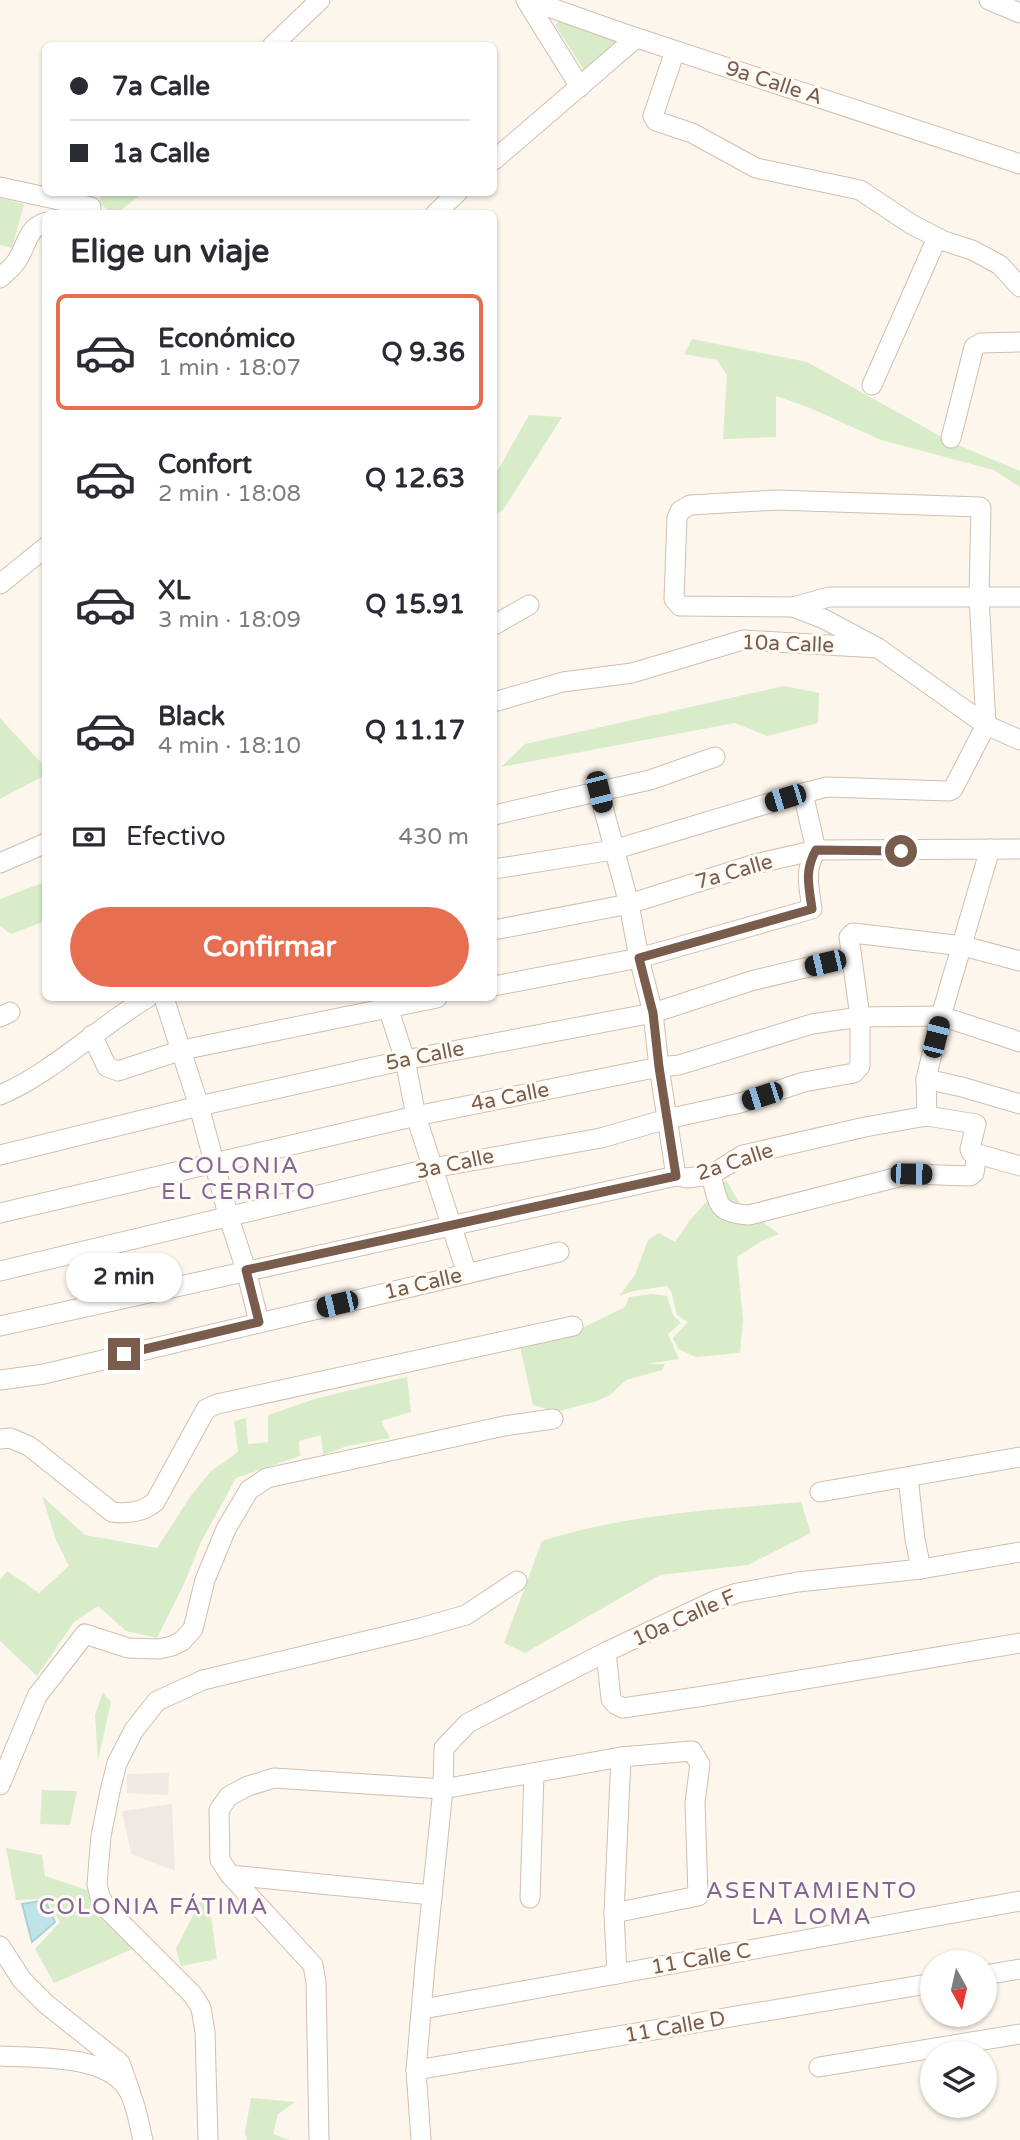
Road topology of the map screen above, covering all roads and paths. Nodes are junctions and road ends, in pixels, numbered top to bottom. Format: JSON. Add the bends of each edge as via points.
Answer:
{"nodes":[{"id":1,"x":320,"y":0,"type":"edge"},
{"id":2,"x":528,"y":0,"type":"edge"},
{"id":3,"x":554,"y":4,"type":"edge"},
{"id":4,"x":636,"y":38,"type":"junction"},
{"id":5,"x":276,"y":42,"type":"edge"},
{"id":6,"x":675,"y":51,"type":"junction"},
{"id":7,"x":580,"y":87,"type":"junction"},
{"id":8,"x":497,"y":157,"type":"edge"},
{"id":9,"x":1020,"y":164,"type":"edge"},
{"id":10,"x":0,"y":187,"type":"edge"},
{"id":11,"x":454,"y":196,"type":"edge"},
{"id":12,"x":91,"y":207,"type":"dead end"},
{"id":13,"x":439,"y":210,"type":"edge"},
{"id":14,"x":42,"y":223,"type":"edge"},
{"id":15,"x":937,"y":238,"type":"junction"},
{"id":16,"x":0,"y":278,"type":"edge"},
{"id":17,"x":1020,"y":286,"type":"edge"},
{"id":18,"x":1020,"y":342,"type":"edge"},
{"id":19,"x":872,"y":385,"type":"dead end"},
{"id":20,"x":951,"y":438,"type":"dead end"},
{"id":21,"x":42,"y":550,"type":"edge"},
{"id":22,"x":0,"y":584,"type":"edge"},
{"id":23,"x":979,"y":596,"type":"junction"},
{"id":24,"x":1020,"y":597,"type":"edge"},
{"id":25,"x":529,"y":605,"type":"dead end"},
{"id":26,"x":793,"y":607,"type":"junction"},
{"id":27,"x":497,"y":623,"type":"edge"},
{"id":28,"x":878,"y":648,"type":"junction"},
{"id":29,"x":497,"y":701,"type":"edge"},
{"id":30,"x":986,"y":725,"type":"junction"},
{"id":31,"x":1020,"y":740,"type":"edge"},
{"id":32,"x":715,"y":757,"type":"dead end"},
{"id":33,"x":810,"y":790,"type":"junction"},
{"id":34,"x":599,"y":792,"type":"junction"},
{"id":35,"x":497,"y":814,"type":"edge"},
{"id":36,"x":42,"y":846,"type":"edge"},
{"id":37,"x":990,"y":849,"type":"junction"},
{"id":38,"x":1020,"y":849,"type":"edge"},
{"id":39,"x":614,"y":850,"type":"junction"},
{"id":40,"x":816,"y":850,"type":"junction"},
{"id":41,"x":0,"y":863,"type":"edge"},
{"id":42,"x":497,"y":869,"type":"edge"},
{"id":43,"x":629,"y":904,"type":"junction"},
{"id":44,"x":497,"y":929,"type":"edge"},
{"id":45,"x":963,"y":946,"type":"junction"},
{"id":46,"x":850,"y":957,"type":"junction"},
{"id":47,"x":639,"y":958,"type":"junction"},
{"id":48,"x":1020,"y":961,"type":"edge"},
{"id":49,"x":497,"y":985,"type":"edge"},
{"id":50,"x":143,"y":1001,"type":"edge"},
{"id":51,"x":165,"y":1001,"type":"edge"},
{"id":52,"x":386,"y":1002,"type":"edge"},
{"id":53,"x":653,"y":1013,"type":"junction"},
{"id":54,"x":941,"y":1016,"type":"junction"},
{"id":55,"x":860,"y":1017,"type":"junction"},
{"id":56,"x":92,"y":1035,"type":"junction"},
{"id":57,"x":1020,"y":1042,"type":"edge"},
{"id":58,"x":182,"y":1050,"type":"junction"},
{"id":59,"x":405,"y":1060,"type":"junction"},
{"id":60,"x":659,"y":1067,"type":"junction"},
{"id":61,"x":926,"y":1079,"type":"junction"},
{"id":62,"x":0,"y":1095,"type":"edge"},
{"id":63,"x":1020,"y":1104,"type":"edge"},
{"id":64,"x":199,"y":1106,"type":"junction"},
{"id":65,"x":416,"y":1116,"type":"junction"},
{"id":66,"x":927,"y":1116,"type":"junction"},
{"id":67,"x":667,"y":1119,"type":"junction"},
{"id":68,"x":973,"y":1151,"type":"junction"},
{"id":69,"x":0,"y":1156,"type":"edge"},
{"id":70,"x":214,"y":1163,"type":"junction"},
{"id":71,"x":1020,"y":1166,"type":"edge"},
{"id":72,"x":432,"y":1168,"type":"junction"},
{"id":73,"x":710,"y":1175,"type":"junction"},
{"id":74,"x":676,"y":1176,"type":"junction"},
{"id":75,"x":0,"y":1213,"type":"edge"},
{"id":76,"x":229,"y":1218,"type":"junction"},
{"id":77,"x":450,"y":1224,"type":"junction"},
{"id":78,"x":559,"y":1252,"type":"dead end"},
{"id":79,"x":246,"y":1270,"type":"junction"},
{"id":80,"x":0,"y":1271,"type":"edge"},
{"id":81,"x":467,"y":1274,"type":"junction"},
{"id":82,"x":259,"y":1322,"type":"junction"},
{"id":83,"x":0,"y":1326,"type":"edge"},
{"id":84,"x":573,"y":1326,"type":"dead end"},
{"id":85,"x":0,"y":1380,"type":"edge"},
{"id":86,"x":553,"y":1419,"type":"dead end"},
{"id":87,"x":0,"y":1439,"type":"edge"},
{"id":88,"x":1020,"y":1457,"type":"edge"},
{"id":89,"x":908,"y":1477,"type":"junction"},
{"id":90,"x":820,"y":1492,"type":"dead end"},
{"id":91,"x":1020,"y":1552,"type":"edge"},
{"id":92,"x":921,"y":1569,"type":"junction"},
{"id":93,"x":517,"y":1581,"type":"dead end"},
{"id":94,"x":1020,"y":1643,"type":"edge"},
{"id":95,"x":606,"y":1652,"type":"junction"},
{"id":96,"x":621,"y":1757,"type":"junction"},
{"id":97,"x":534,"y":1774,"type":"junction"},
{"id":98,"x":0,"y":1785,"type":"edge"},
{"id":99,"x":443,"y":1789,"type":"junction"},
{"id":100,"x":230,"y":1875,"type":"junction"},
{"id":101,"x":432,"y":1895,"type":"junction"},
{"id":102,"x":530,"y":1898,"type":"dead end"},
{"id":103,"x":1020,"y":1901,"type":"edge"},
{"id":104,"x":614,"y":1913,"type":"junction"},
{"id":105,"x":0,"y":1946,"type":"edge"},
{"id":106,"x":1020,"y":1969,"type":"edge"},
{"id":107,"x":998,"y":1973,"type":"edge"},
{"id":108,"x":617,"y":1974,"type":"junction"},
{"id":109,"x":920,"y":1985,"type":"edge"},
{"id":110,"x":423,"y":2009,"type":"junction"},
{"id":111,"x":1020,"y":2034,"type":"edge"},
{"id":112,"x":0,"y":2056,"type":"edge"},
{"id":113,"x":819,"y":2067,"type":"dead end"},
{"id":114,"x":416,"y":2070,"type":"junction"},
{"id":115,"x":130,"y":2091,"type":"junction"},
{"id":116,"x":143,"y":2140,"type":"edge"},
{"id":117,"x":208,"y":2140,"type":"edge"},
{"id":118,"x":319,"y":2140,"type":"edge"},
{"id":119,"x":421,"y":2140,"type":"edge"}],
"edges":[{"from":1,"to":5,"type":"street"},
{"from":2,"to":3,"type":"street","name":"9a Calle A"},
{"from":2,"to":7,"type":"street"},
{"from":3,"to":4,"type":"street","name":"9a Calle A"},
{"from":4,"to":6,"type":"street","name":"9a Calle A"},
{"from":4,"to":7,"type":"street"},
{"from":6,"to":9,"type":"street","name":"9a Calle A"},
{"from":6,"to":15,"type":"street","via":[[653,116],[656,121],[692,132],[756,168],[860,190]]},
{"from":7,"to":8,"type":"street"},
{"from":10,"to":12,"type":"street"},
{"from":11,"to":13,"type":"street"},
{"from":14,"to":16,"type":"street","via":[[28,235],[17,262]]},
{"from":15,"to":17,"type":"street","via":[[1000,265]]},
{"from":15,"to":19,"type":"street"},
{"from":18,"to":20,"type":"street","via":[[974,347]]},
{"from":21,"to":22,"type":"street"},
{"from":23,"to":24,"type":"street"},
{"from":23,"to":26,"type":"street","via":[[829,597]]},
{"from":23,"to":26,"type":"street","via":[[979,507],[777,500],[690,505],[680,511],[676,603]]},
{"from":23,"to":30,"type":"street"},
{"from":25,"to":27,"type":"street"},
{"from":26,"to":28,"type":"street"},
{"from":28,"to":29,"type":"street","name":"10a Calle","via":[[743,640],[632,673],[563,682]]},
{"from":28,"to":30,"type":"street"},
{"from":30,"to":31,"type":"street"},
{"from":30,"to":33,"type":"street","via":[[953,789]]},
{"from":32,"to":34,"type":"street"},
{"from":33,"to":39,"type":"street"},
{"from":33,"to":40,"type":"street"},
{"from":34,"to":35,"type":"street"},
{"from":34,"to":39,"type":"street"},
{"from":36,"to":41,"type":"street"},
{"from":37,"to":38,"type":"street","name":"7a Calle"},
{"from":37,"to":40,"type":"street","name":"7a Calle"},
{"from":37,"to":45,"type":"street"},
{"from":39,"to":42,"type":"street"},
{"from":39,"to":43,"type":"street"},
{"from":40,"to":43,"type":"street","name":"7a Calle"},
{"from":40,"to":47,"type":"street","via":[[808,863],[812,908]]},
{"from":43,"to":44,"type":"street","name":"7a Calle"},
{"from":43,"to":47,"type":"street"},
{"from":45,"to":46,"type":"street","via":[[853,933]]},
{"from":45,"to":48,"type":"street"},
{"from":45,"to":54,"type":"street"},
{"from":46,"to":53,"type":"street","name":"5a Calle","via":[[751,981]]},
{"from":46,"to":55,"type":"street"},
{"from":47,"to":49,"type":"street"},
{"from":47,"to":53,"type":"street"},
{"from":50,"to":56,"type":"street"},
{"from":51,"to":58,"type":"street"},
{"from":52,"to":58,"type":"street"},
{"from":52,"to":59,"type":"street"},
{"from":53,"to":59,"type":"street","name":"5a Calle"},
{"from":53,"to":60,"type":"street"},
{"from":54,"to":55,"type":"street","name":"4a Calle"},
{"from":54,"to":57,"type":"street","name":"4a Calle"},
{"from":54,"to":61,"type":"street"},
{"from":55,"to":60,"type":"street","name":"4a Calle","via":[[812,1024]]},
{"from":55,"to":67,"type":"street","name":"3a Calle","via":[[860,1066],[854,1073]]},
{"from":56,"to":58,"type":"street","via":[[107,1067],[118,1071]]},
{"from":56,"to":62,"type":"street","via":[[20,1087]]},
{"from":58,"to":64,"type":"street"},
{"from":59,"to":64,"type":"street","name":"5a Calle"},
{"from":59,"to":65,"type":"street"},
{"from":60,"to":65,"type":"street","name":"4a Calle"},
{"from":60,"to":67,"type":"street"},
{"from":61,"to":63,"type":"street"},
{"from":61,"to":66,"type":"street"},
{"from":64,"to":69,"type":"street","name":"5a Calle"},
{"from":64,"to":70,"type":"street"},
{"from":65,"to":70,"type":"street","name":"4a Calle"},
{"from":65,"to":72,"type":"street"},
{"from":66,"to":68,"type":"street","name":"2a Calle","via":[[974,1123]]},
{"from":66,"to":73,"type":"street","name":"2a Calle","via":[[743,1156]]},
{"from":67,"to":72,"type":"street","name":"3a Calle","via":[[601,1138]]},
{"from":67,"to":74,"type":"street"},
{"from":68,"to":71,"type":"street"},
{"from":68,"to":73,"type":"street","via":[[971,1176],[911,1174],[749,1215],[731,1214],[720,1206]]},
{"from":70,"to":75,"type":"street","name":"4a Calle"},
{"from":70,"to":76,"type":"street"},
{"from":72,"to":76,"type":"street","name":"3a Calle"},
{"from":72,"to":77,"type":"street"},
{"from":73,"to":74,"type":"street","name":"2a Calle"},
{"from":74,"to":77,"type":"street","name":"2a Calle"},
{"from":76,"to":79,"type":"street"},
{"from":76,"to":80,"type":"street","name":"3a Calle"},
{"from":77,"to":79,"type":"street","name":"2a Calle"},
{"from":77,"to":81,"type":"street"},
{"from":78,"to":81,"type":"street","name":"1a Calle"},
{"from":79,"to":82,"type":"street"},
{"from":79,"to":83,"type":"street","name":"2a Calle"},
{"from":81,"to":82,"type":"street","name":"1a Calle"},
{"from":82,"to":85,"type":"street","name":"1a Calle","via":[[44,1374]]},
{"from":84,"to":87,"type":"street","via":[[217,1404],[206,1409],[155,1502],[126,1514],[112,1512],[29,1446]]},
{"from":86,"to":98,"type":"street","via":[[267,1478],[249,1490],[226,1529],[205,1580],[193,1629],[182,1641],[159,1649],[128,1648],[85,1634],[37,1696]]},
{"from":88,"to":89,"type":"street"},
{"from":89,"to":90,"type":"street"},
{"from":89,"to":92,"type":"street"},
{"from":91,"to":92,"type":"street","name":"10a Calle F"},
{"from":92,"to":95,"type":"street","name":"10a Calle F","via":[[737,1593]]},
{"from":93,"to":117,"type":"street","via":[[466,1615],[203,1680],[157,1701],[134,1730],[117,1763],[101,1836],[97,1884],[108,1910],[201,2008]]},
{"from":94,"to":95,"type":"street","via":[[623,1708],[611,1699]]},
{"from":95,"to":99,"type":"street","name":"10a Calle F","via":[[468,1723],[444,1748]]},
{"from":96,"to":97,"type":"street"},
{"from":96,"to":104,"type":"street"},
{"from":96,"to":104,"type":"street","via":[[692,1751],[696,1755],[700,1764],[695,1802],[698,1896]]},
{"from":97,"to":99,"type":"street"},
{"from":97,"to":102,"type":"street"},
{"from":99,"to":100,"type":"street","via":[[274,1778],[248,1786],[229,1797],[219,1810],[220,1860]]},
{"from":99,"to":101,"type":"street"},
{"from":100,"to":101,"type":"street"},
{"from":100,"to":118,"type":"street","via":[[313,1965]]},
{"from":101,"to":110,"type":"street"},
{"from":103,"to":108,"type":"street","name":"11 Calle C"},
{"from":104,"to":108,"type":"street"},
{"from":105,"to":115,"type":"street","via":[[22,1980],[46,2004],[120,2063]]},
{"from":106,"to":107,"type":"street"},
{"from":108,"to":110,"type":"street","name":"11 Calle C"},
{"from":109,"to":114,"type":"street","name":"11 Calle D"},
{"from":110,"to":114,"type":"street"},
{"from":111,"to":113,"type":"street"},
{"from":112,"to":115,"type":"street","via":[[84,2063],[118,2079]]},
{"from":114,"to":119,"type":"street"},
{"from":115,"to":116,"type":"street"}]}
